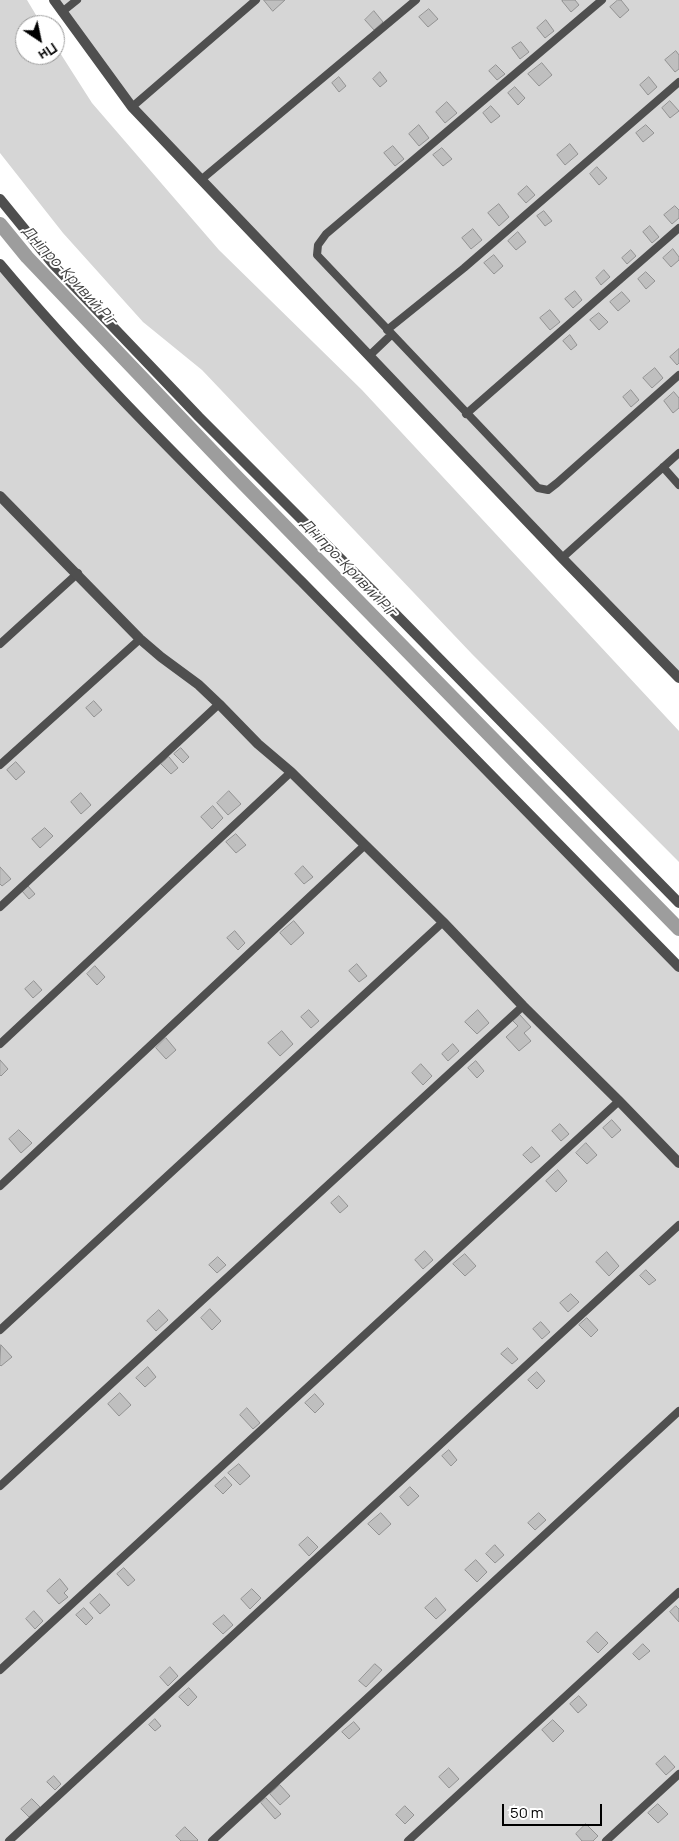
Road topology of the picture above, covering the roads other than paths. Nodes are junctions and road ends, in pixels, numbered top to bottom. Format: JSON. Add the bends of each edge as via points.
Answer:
{"nodes":[{"id":1,"x":54,"y":0,"type":"edge"},
{"id":2,"x":77,"y":0,"type":"edge"},
{"id":3,"x":256,"y":0,"type":"edge"},
{"id":4,"x":416,"y":0,"type":"edge"},
{"id":5,"x":602,"y":0,"type":"edge"},
{"id":6,"x":62,"y":12,"type":"junction"},
{"id":7,"x":679,"y":82,"type":"edge"},
{"id":8,"x":132,"y":107,"type":"junction"},
{"id":9,"x":202,"y":179,"type":"junction"},
{"id":10,"x":0,"y":199,"type":"edge"},
{"id":11,"x":679,"y":228,"type":"edge"},
{"id":12,"x":0,"y":264,"type":"edge"},
{"id":13,"x":389,"y":333,"type":"junction"},
{"id":14,"x":369,"y":356,"type":"junction"},
{"id":15,"x":679,"y":375,"type":"edge"},
{"id":16,"x":466,"y":414,"type":"junction"},
{"id":17,"x":679,"y":453,"type":"edge"},
{"id":18,"x":663,"y":467,"type":"junction"},
{"id":19,"x":679,"y":485,"type":"edge"},
{"id":20,"x":2,"y":502,"type":"edge"},
{"id":21,"x":562,"y":558,"type":"junction"},
{"id":22,"x":78,"y":573,"type":"junction"},
{"id":23,"x":140,"y":639,"type":"junction"},
{"id":24,"x":0,"y":644,"type":"edge"},
{"id":25,"x":679,"y":678,"type":"edge"},
{"id":26,"x":219,"y":704,"type":"junction"},
{"id":27,"x":0,"y":765,"type":"edge"},
{"id":28,"x":291,"y":772,"type":"junction"},
{"id":29,"x":365,"y":844,"type":"junction"},
{"id":30,"x":679,"y":903,"type":"edge"},
{"id":31,"x":0,"y":907,"type":"edge"},
{"id":32,"x":443,"y":922,"type":"junction"},
{"id":33,"x":679,"y":967,"type":"edge"},
{"id":34,"x":523,"y":1006,"type":"junction"},
{"id":35,"x":0,"y":1044,"type":"edge"},
{"id":36,"x":620,"y":1100,"type":"junction"},
{"id":37,"x":679,"y":1163,"type":"edge"},
{"id":38,"x":0,"y":1186,"type":"edge"},
{"id":39,"x":679,"y":1225,"type":"edge"},
{"id":40,"x":0,"y":1330,"type":"edge"},
{"id":41,"x":679,"y":1411,"type":"edge"},
{"id":42,"x":0,"y":1486,"type":"edge"},
{"id":43,"x":679,"y":1592,"type":"edge"},
{"id":44,"x":0,"y":1670,"type":"edge"},
{"id":45,"x":679,"y":1774,"type":"edge"},
{"id":46,"x":8,"y":1841,"type":"edge"},
{"id":47,"x":212,"y":1841,"type":"edge"},
{"id":48,"x":408,"y":1841,"type":"edge"},
{"id":49,"x":606,"y":1841,"type":"edge"}],
"edges":[{"from":1,"to":6,"type":"street"},
{"from":2,"to":6,"type":"lane"},
{"from":3,"to":8,"type":"lane"},
{"from":4,"to":9,"type":"lane"},
{"from":5,"to":13,"type":"lane","via":[[326,234],[318,245],[317,254]]},
{"from":6,"to":8,"type":"street"},
{"from":7,"to":13,"type":"lane"},
{"from":8,"to":9,"type":"street"},
{"from":9,"to":14,"type":"street"},
{"from":10,"to":30,"type":"street","via":[[53,264],[199,417]]},
{"from":11,"to":16,"type":"lane"},
{"from":12,"to":33,"type":"street","via":[[45,318],[137,415]]},
{"from":13,"to":14,"type":"lane"},
{"from":13,"to":16,"type":"lane"},
{"from":14,"to":21,"type":"street"},
{"from":15,"to":16,"type":"lane","via":[[548,490],[538,488],[530,481]]},
{"from":17,"to":18,"type":"lane"},
{"from":18,"to":19,"type":"lane"},
{"from":18,"to":21,"type":"lane"},
{"from":20,"to":22,"type":"street"},
{"from":21,"to":25,"type":"street"},
{"from":22,"to":23,"type":"street"},
{"from":22,"to":24,"type":"lane"},
{"from":23,"to":26,"type":"street"},
{"from":23,"to":27,"type":"lane"},
{"from":26,"to":28,"type":"street"},
{"from":26,"to":31,"type":"lane"},
{"from":28,"to":29,"type":"street"},
{"from":28,"to":35,"type":"lane"},
{"from":29,"to":32,"type":"street"},
{"from":29,"to":38,"type":"lane"},
{"from":32,"to":34,"type":"street"},
{"from":32,"to":40,"type":"lane"},
{"from":34,"to":36,"type":"street"},
{"from":34,"to":42,"type":"lane"},
{"from":36,"to":37,"type":"street"},
{"from":36,"to":44,"type":"lane"},
{"from":39,"to":46,"type":"lane"},
{"from":41,"to":47,"type":"lane"},
{"from":43,"to":48,"type":"lane"},
{"from":45,"to":49,"type":"lane"}]}
